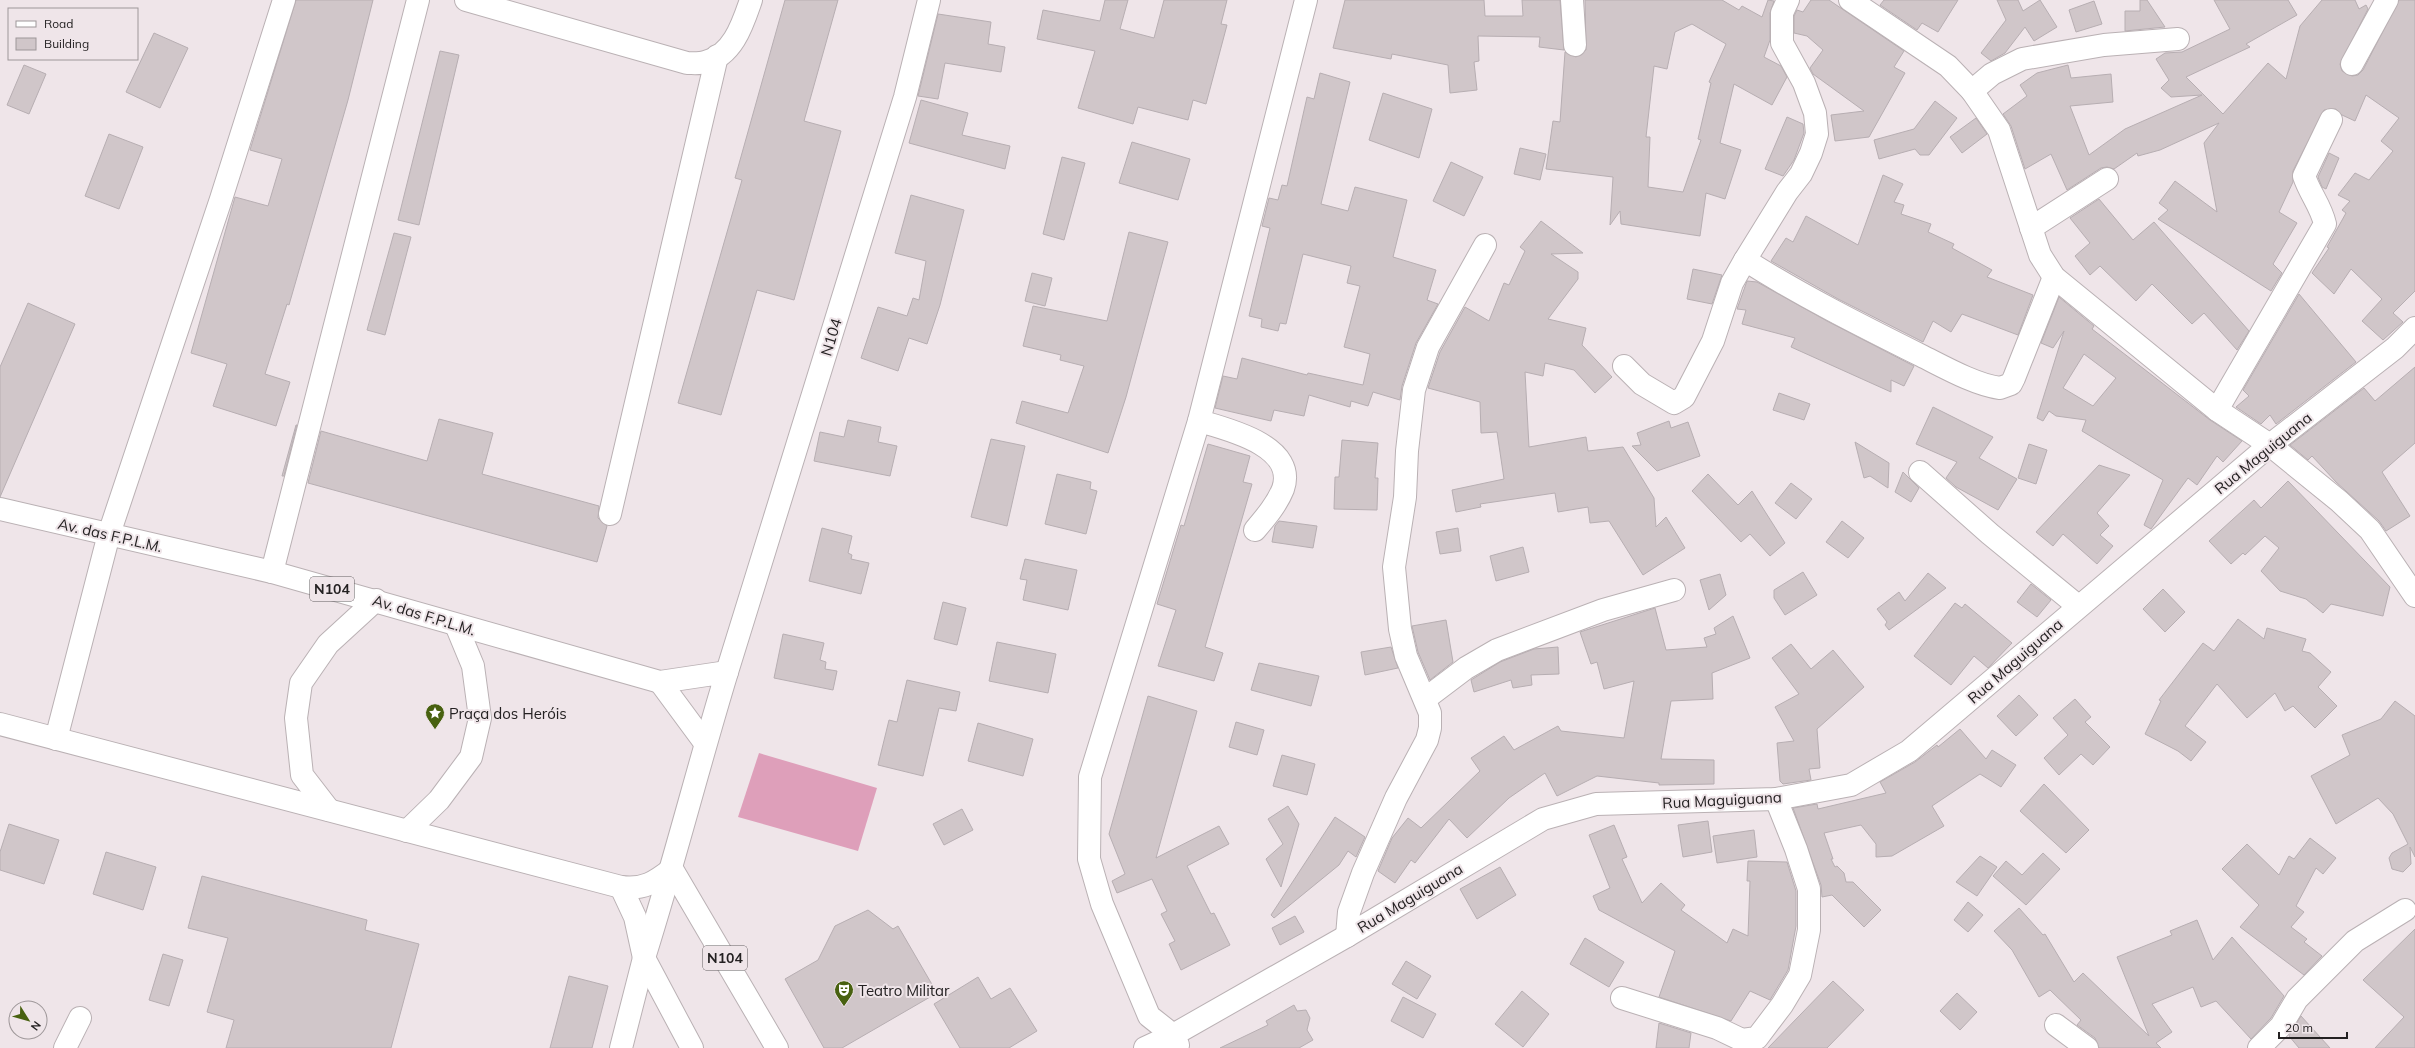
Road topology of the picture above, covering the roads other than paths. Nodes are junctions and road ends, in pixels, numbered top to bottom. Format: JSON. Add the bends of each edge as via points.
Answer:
{"nodes":[{"id":1,"x":284,"y":0,"type":"edge"},
{"id":2,"x":418,"y":0,"type":"edge"},
{"id":3,"x":466,"y":0,"type":"edge"},
{"id":4,"x":751,"y":0,"type":"edge"},
{"id":5,"x":929,"y":0,"type":"edge"},
{"id":6,"x":1306,"y":0,"type":"edge"},
{"id":7,"x":1572,"y":0,"type":"edge"},
{"id":8,"x":1788,"y":0,"type":"edge"},
{"id":9,"x":1850,"y":0,"type":"edge"},
{"id":10,"x":2387,"y":0,"type":"edge"},
{"id":11,"x":2178,"y":40,"type":"dead end"},
{"id":12,"x":1574,"y":45,"type":"dead end"},
{"id":13,"x":717,"y":56,"type":"junction"},
{"id":14,"x":2352,"y":64,"type":"dead end"},
{"id":15,"x":1972,"y":91,"type":"junction"},
{"id":16,"x":2331,"y":120,"type":"dead end"},
{"id":17,"x":2107,"y":179,"type":"dead end"},
{"id":18,"x":2031,"y":228,"type":"junction"},
{"id":19,"x":1484,"y":245,"type":"dead end"},
{"id":20,"x":1746,"y":260,"type":"junction"},
{"id":21,"x":2054,"y":277,"type":"junction"},
{"id":22,"x":2415,"y":328,"type":"edge"},
{"id":23,"x":1624,"y":366,"type":"dead end"},
{"id":24,"x":2217,"y":410,"type":"junction"},
{"id":25,"x":1199,"y":421,"type":"junction"},
{"id":26,"x":2270,"y":445,"type":"junction"},
{"id":27,"x":1920,"y":472,"type":"dead end"},
{"id":28,"x":0,"y":509,"type":"edge"},
{"id":29,"x":610,"y":514,"type":"dead end"},
{"id":30,"x":1256,"y":530,"type":"dead end"},
{"id":31,"x":109,"y":534,"type":"junction"},
{"id":32,"x":272,"y":572,"type":"junction"},
{"id":33,"x":1674,"y":590,"type":"dead end"},
{"id":34,"x":2415,"y":596,"type":"edge"},
{"id":35,"x":376,"y":600,"type":"junction"},
{"id":36,"x":2078,"y":606,"type":"junction"},
{"id":37,"x":456,"y":625,"type":"junction"},
{"id":38,"x":727,"y":672,"type":"junction"},
{"id":39,"x":660,"y":682,"type":"junction"},
{"id":40,"x":1425,"y":699,"type":"junction"},
{"id":41,"x":0,"y":724,"type":"edge"},
{"id":42,"x":56,"y":738,"type":"junction"},
{"id":43,"x":705,"y":743,"type":"junction"},
{"id":44,"x":1776,"y":799,"type":"junction"},
{"id":45,"x":329,"y":810,"type":"junction"},
{"id":46,"x":407,"y":831,"type":"junction"},
{"id":47,"x":672,"y":868,"type":"junction"},
{"id":48,"x":621,"y":887,"type":"junction"},
{"id":49,"x":2405,"y":910,"type":"dead end"},
{"id":50,"x":1347,"y":936,"type":"junction"},
{"id":51,"x":644,"y":958,"type":"junction"},
{"id":52,"x":1622,"y":998,"type":"dead end"},
{"id":53,"x":1149,"y":1016,"type":"junction"},
{"id":54,"x":80,"y":1018,"type":"dead end"},
{"id":55,"x":2056,"y":1025,"type":"dead end"},
{"id":56,"x":1176,"y":1041,"type":"edge"},
{"id":57,"x":65,"y":1048,"type":"edge"},
{"id":58,"x":621,"y":1048,"type":"edge"},
{"id":59,"x":692,"y":1048,"type":"edge"},
{"id":60,"x":777,"y":1048,"type":"edge"},
{"id":61,"x":1143,"y":1048,"type":"edge"},
{"id":62,"x":2087,"y":1048,"type":"edge"},
{"id":63,"x":2259,"y":1048,"type":"edge"}],
"edges":[{"from":1,"to":31,"type":"street","via":[[221,199]]},
{"from":2,"to":32,"type":"street"},
{"from":3,"to":13,"type":"street","via":[[687,63],[706,62]]},
{"from":4,"to":13,"type":"street","via":[[743,24],[732,44]]},
{"from":5,"to":38,"type":"street","name":"N104","number":"N104","via":[[905,96]]},
{"from":6,"to":25,"type":"street"},
{"from":7,"to":12,"type":"street"},
{"from":8,"to":20,"type":"street","via":[[1782,13],[1782,43],[1807,91],[1815,113],[1817,134],[1812,153],[1801,174]]},
{"from":9,"to":15,"type":"street","via":[[1948,66]]},
{"from":10,"to":14,"type":"street"},
{"from":11,"to":15,"type":"street","via":[[2104,45],[2022,59],[1992,74]]},
{"from":13,"to":29,"type":"street"},
{"from":15,"to":18,"type":"street","via":[[1999,130]]},
{"from":16,"to":24,"type":"street","via":[[2304,176],[2310,192],[2321,206],[2325,224]]},
{"from":17,"to":18,"type":"street"},
{"from":18,"to":21,"type":"street","via":[[2040,255]]},
{"from":19,"to":40,"type":"street","via":[[1428,348],[1414,390],[1405,497],[1394,567],[1400,629],[1405,649]]},
{"from":20,"to":21,"type":"street","via":[[1860,326],[1944,367],[2000,388],[2011,384],[2014,378]]},
{"from":20,"to":23,"type":"street","via":[[1732,283],[1713,341],[1684,397],[1674,403],[1654,393]]},
{"from":21,"to":24,"type":"street"},
{"from":22,"to":26,"type":"street","name":"Rua Maguiguana","via":[[2395,348]]},
{"from":24,"to":26,"type":"street"},
{"from":25,"to":30,"type":"street","via":[[1256,440],[1271,451],[1283,465],[1284,487],[1276,504]]},
{"from":25,"to":53,"type":"street","via":[[1090,777],[1089,859],[1102,904]]},
{"from":26,"to":34,"type":"street","via":[[2339,501],[2370,530]]},
{"from":26,"to":36,"type":"street","name":"Rua Maguiguana"},
{"from":27,"to":36,"type":"street","via":[[1990,534]]},
{"from":28,"to":31,"type":"street","name":"Av. das F.P.L.M.","number":"N104"},
{"from":31,"to":32,"type":"street","name":"Av. das F.P.L.M.","number":"N104"},
{"from":31,"to":42,"type":"street"},
{"from":32,"to":35,"type":"street","name":"Av. das F.P.L.M.","number":"N104"},
{"from":33,"to":40,"type":"street","via":[[1603,610],[1497,650],[1466,668]]},
{"from":35,"to":37,"type":"street","name":"Av. das F.P.L.M.","number":"N104"},
{"from":35,"to":45,"type":"street","via":[[328,644],[301,683],[296,718],[302,774]]},
{"from":36,"to":44,"type":"street","name":"Rua Maguiguana","via":[[1909,751],[1851,785]]},
{"from":37,"to":39,"type":"street","name":"Av. das F.P.L.M.","number":"N104"},
{"from":37,"to":46,"type":"street","via":[[473,666],[480,718],[470,756],[439,800]]},
{"from":38,"to":39,"type":"street","number":"N104"},
{"from":38,"to":43,"type":"street","number":"N104"},
{"from":39,"to":43,"type":"street"},
{"from":40,"to":50,"type":"street","via":[[1430,713],[1427,740],[1396,798],[1363,873],[1349,912]]},
{"from":41,"to":42,"type":"street"},
{"from":42,"to":45,"type":"street"},
{"from":43,"to":47,"type":"street","number":"N104"},
{"from":44,"to":50,"type":"street","name":"Rua Maguiguana","via":[[1596,804],[1543,819]]},
{"from":44,"to":52,"type":"street","via":[[1809,889],[1809,930],[1800,975],[1782,1005],[1757,1038],[1742,1040],[1717,1028]]},
{"from":45,"to":46,"type":"street"},
{"from":46,"to":48,"type":"street"},
{"from":47,"to":48,"type":"street","via":[[647,887]]},
{"from":47,"to":51,"type":"street","number":"N104"},
{"from":47,"to":60,"type":"street","number":"N104"},
{"from":48,"to":51,"type":"street","via":[[635,917]]},
{"from":49,"to":63,"type":"street","via":[[2355,941],[2297,999],[2281,1026]]},
{"from":50,"to":56,"type":"street","name":"Rua Maguiguana"},
{"from":51,"to":58,"type":"street"},
{"from":51,"to":59,"type":"street"},
{"from":53,"to":56,"type":"street"},
{"from":53,"to":61,"type":"street"},
{"from":54,"to":57,"type":"street"},
{"from":55,"to":62,"type":"street"},
{"from":56,"to":61,"type":"street","name":"Rua Maguiguana"}]}
